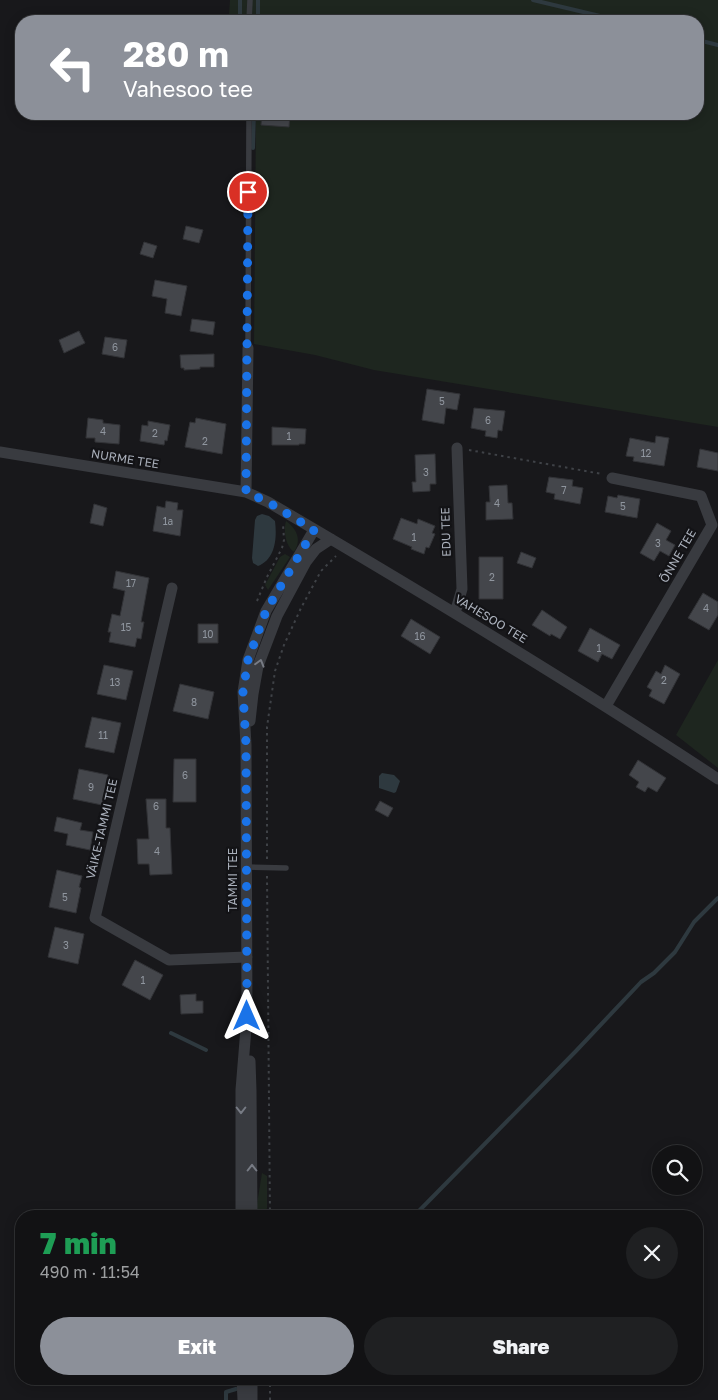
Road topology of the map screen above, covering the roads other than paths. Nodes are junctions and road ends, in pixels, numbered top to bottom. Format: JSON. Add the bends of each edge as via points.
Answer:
{"nodes":[{"id":1,"x":250,"y":0,"type":"edge"},
{"id":2,"x":249,"y":15,"type":"edge"},
{"id":3,"x":249,"y":120,"type":"edge"},
{"id":4,"x":248,"y":348,"type":"joint"},
{"id":5,"x":457,"y":450,"type":"road end"},
{"id":6,"x":0,"y":452,"type":"edge"},
{"id":7,"x":612,"y":478,"type":"road end"},
{"id":8,"x":246,"y":492,"type":"junction"},
{"id":9,"x":314,"y":530,"type":"junction"},
{"id":10,"x":331,"y":539,"type":"junction"},
{"id":11,"x":172,"y":588,"type":"dead end"},
{"id":12,"x":455,"y":613,"type":"junction"},
{"id":13,"x":606,"y":706,"type":"junction"},
{"id":14,"x":246,"y":745,"type":"junction"},
{"id":15,"x":718,"y":779,"type":"edge"},
{"id":16,"x":247,"y":866,"type":"junction"},
{"id":17,"x":286,"y":868,"type":"dead end"},
{"id":18,"x":247,"y":956,"type":"junction"},
{"id":19,"x":247,"y":1016,"type":"junction"},
{"id":20,"x":241,"y":1210,"type":"edge"},
{"id":21,"x":252,"y":1210,"type":"edge"},
{"id":22,"x":242,"y":1385,"type":"edge"},
{"id":23,"x":252,"y":1385,"type":"edge"},
{"id":24,"x":243,"y":1400,"type":"edge"},
{"id":25,"x":252,"y":1400,"type":"edge"}],
"edges":[{"from":1,"to":2,"type":"lane"},
{"from":3,"to":4,"type":"lane"},
{"from":4,"to":8,"type":"street"},
{"from":5,"to":12,"type":"street","name":"EDU TEE","via":[[462,589]]},
{"from":6,"to":8,"type":"street","name":"NURME TEE"},
{"from":7,"to":13,"type":"street","name":"ÕNNE TEE","via":[[701,496],[712,525]]},
{"from":8,"to":9,"type":"street","name":"VAHESOO TEE"},
{"from":9,"to":10,"type":"street","name":"VAHESOO TEE"},
{"from":9,"to":14,"type":"street","name":"TAMMI TEE","via":[[266,611],[248,660],[243,692]]},
{"from":10,"to":12,"type":"street","name":"VAHESOO TEE"},
{"from":14,"to":10,"type":"street","name":"TAMMI TEE","one_way":true,"via":[[256,676],[277,616],[306,562]]},
{"from":11,"to":18,"type":"street","name":"VÄIKE-TAMMI TEE","via":[[95,918],[169,960]]},
{"from":12,"to":13,"type":"street","name":"VAHESOO TEE"},
{"from":13,"to":15,"type":"street","name":"VAHESOO TEE"},
{"from":14,"to":16,"type":"street","name":"TAMMI TEE"},
{"from":16,"to":17,"type":"lane"},
{"from":16,"to":18,"type":"street","name":"TAMMI TEE"},
{"from":18,"to":19,"type":"street","name":"TAMMI TEE"},
{"from":19,"to":20,"type":"street","name":"TAMMI TEE","one_way":true,"via":[[242,1090]]},
{"from":21,"to":19,"type":"street","name":"TAMMI TEE","one_way":true},
{"from":22,"to":24,"type":"street"},
{"from":23,"to":25,"type":"street"}]}
